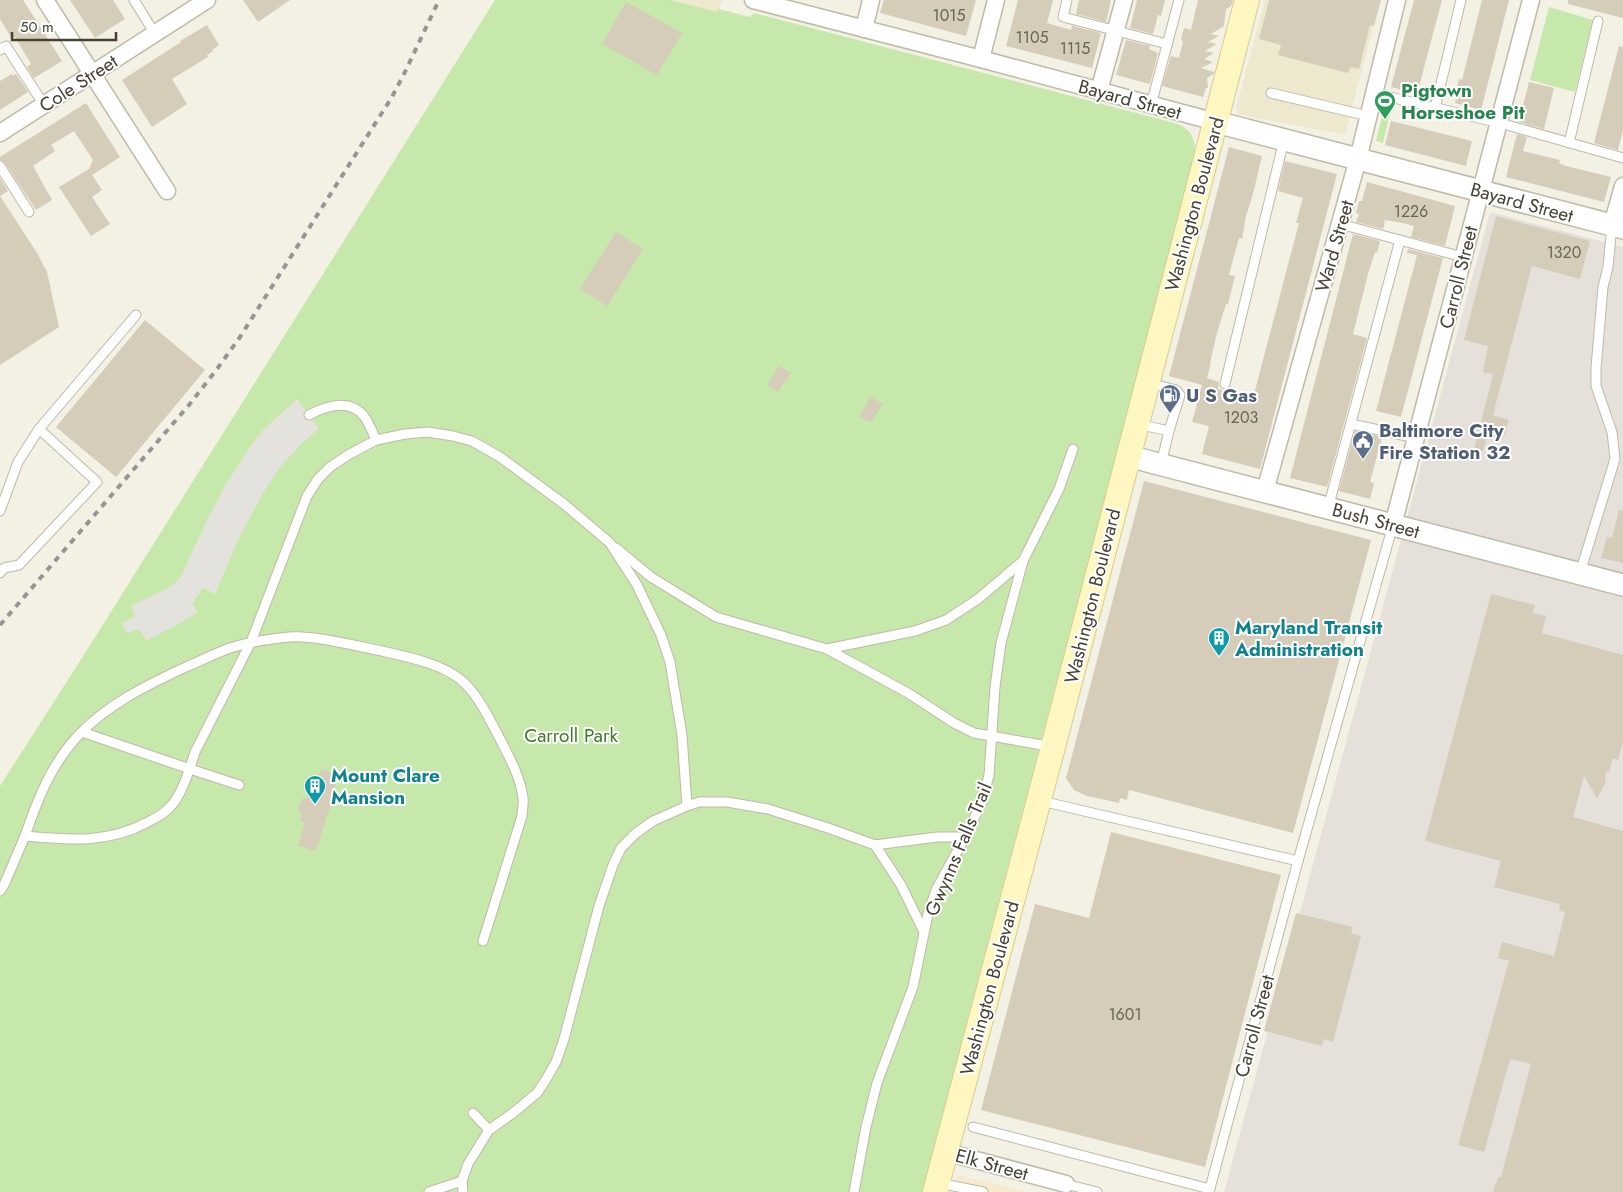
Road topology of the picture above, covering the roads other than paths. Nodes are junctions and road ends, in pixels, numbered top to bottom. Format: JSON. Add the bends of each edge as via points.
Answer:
{"nodes":[{"id":1,"x":45,"y":0,"type":"edge"},
{"id":2,"x":134,"y":0,"type":"edge"},
{"id":3,"x":753,"y":0,"type":"edge"},
{"id":4,"x":871,"y":0,"type":"edge"},
{"id":5,"x":996,"y":0,"type":"edge"},
{"id":6,"x":1067,"y":0,"type":"edge"},
{"id":7,"x":1124,"y":0,"type":"edge"},
{"id":8,"x":1179,"y":0,"type":"edge"},
{"id":9,"x":1247,"y":0,"type":"edge"},
{"id":10,"x":1397,"y":0,"type":"edge"},
{"id":11,"x":1461,"y":0,"type":"edge"},
{"id":12,"x":1531,"y":0,"type":"edge"},
{"id":13,"x":202,"y":2,"type":"edge"},
{"id":14,"x":1598,"y":21,"type":"dead end"},
{"id":15,"x":864,"y":29,"type":"junction"},
{"id":16,"x":1116,"y":32,"type":"junction"},
{"id":17,"x":155,"y":34,"type":"junction"},
{"id":18,"x":1168,"y":44,"type":"junction"},
{"id":19,"x":0,"y":50,"type":"edge"},
{"id":20,"x":980,"y":59,"type":"junction"},
{"id":21,"x":92,"y":74,"type":"junction"},
{"id":22,"x":1099,"y":91,"type":"junction"},
{"id":23,"x":1271,"y":93,"type":"dead end"},
{"id":24,"x":1373,"y":93,"type":"junction"},
{"id":25,"x":44,"y":104,"type":"junction"},
{"id":26,"x":1151,"y":105,"type":"junction"},
{"id":27,"x":1435,"y":108,"type":"junction"},
{"id":28,"x":1368,"y":116,"type":"junction"},
{"id":29,"x":1216,"y":122,"type":"junction"},
{"id":30,"x":1500,"y":124,"type":"junction"},
{"id":31,"x":0,"y":133,"type":"edge"},
{"id":32,"x":1284,"y":140,"type":"junction"},
{"id":33,"x":1569,"y":143,"type":"junction"},
{"id":34,"x":1623,"y":158,"type":"edge"},
{"id":35,"x":1358,"y":159,"type":"junction"},
{"id":36,"x":0,"y":166,"type":"edge"},
{"id":37,"x":1623,"y":186,"type":"edge"},
{"id":38,"x":167,"y":191,"type":"dead end"},
{"id":39,"x":1480,"y":191,"type":"junction"},
{"id":40,"x":29,"y":212,"type":"dead end"},
{"id":41,"x":1340,"y":224,"type":"junction"},
{"id":42,"x":1618,"y":227,"type":"edge"},
{"id":43,"x":1400,"y":240,"type":"junction"},
{"id":44,"x":1463,"y":257,"type":"junction"},
{"id":45,"x":136,"y":315,"type":"dead end"},
{"id":46,"x":1147,"y":383,"type":"junction"},
{"id":47,"x":1225,"y":384,"type":"dead end"},
{"id":48,"x":309,"y":415,"type":"dead end"},
{"id":49,"x":1136,"y":424,"type":"junction"},
{"id":50,"x":1351,"y":424,"type":"junction"},
{"id":51,"x":39,"y":429,"type":"junction"},
{"id":52,"x":1168,"y":431,"type":"junction"},
{"id":53,"x":1416,"y":438,"type":"junction"},
{"id":54,"x":376,"y":440,"type":"junction"},
{"id":55,"x":1073,"y":449,"type":"dead end"},
{"id":56,"x":1128,"y":456,"type":"junction"},
{"id":57,"x":1160,"y":464,"type":"junction"},
{"id":58,"x":1264,"y":491,"type":"junction"},
{"id":59,"x":1328,"y":508,"type":"junction"},
{"id":60,"x":0,"y":511,"type":"edge"},
{"id":61,"x":1393,"y":525,"type":"junction"},
{"id":62,"x":610,"y":543,"type":"junction"},
{"id":63,"x":1024,"y":561,"type":"junction"},
{"id":64,"x":0,"y":573,"type":"edge"},
{"id":65,"x":1580,"y":574,"type":"junction"},
{"id":66,"x":1623,"y":585,"type":"edge"},
{"id":67,"x":252,"y":642,"type":"junction"},
{"id":68,"x":827,"y":649,"type":"junction"},
{"id":69,"x":82,"y":732,"type":"junction"},
{"id":70,"x":992,"y":737,"type":"junction"},
{"id":71,"x":1053,"y":747,"type":"junction"},
{"id":72,"x":190,"y":769,"type":"junction"},
{"id":73,"x":239,"y":784,"type":"dead end"},
{"id":74,"x":1039,"y":800,"type":"junction"},
{"id":75,"x":687,"y":806,"type":"junction"},
{"id":76,"x":25,"y":836,"type":"junction"},
{"id":77,"x":965,"y":837,"type":"junction"},
{"id":78,"x":875,"y":845,"type":"junction"},
{"id":79,"x":1298,"y":861,"type":"junction"},
{"id":80,"x":0,"y":891,"type":"edge"},
{"id":81,"x":924,"y":932,"type":"junction"},
{"id":82,"x":483,"y":941,"type":"dead end"},
{"id":83,"x":472,"y":1113,"type":"dead end"},
{"id":84,"x":973,"y":1127,"type":"dead end"},
{"id":85,"x":489,"y":1130,"type":"junction"},
{"id":86,"x":946,"y":1152,"type":"junction"},
{"id":87,"x":462,"y":1181,"type":"junction"},
{"id":88,"x":1056,"y":1185,"type":"edge"},
{"id":89,"x":936,"y":1187,"type":"edge"},
{"id":90,"x":1210,"y":1191,"type":"edge"},
{"id":91,"x":428,"y":1192,"type":"edge"},
{"id":92,"x":463,"y":1192,"type":"edge"},
{"id":93,"x":854,"y":1192,"type":"edge"},
{"id":94,"x":983,"y":1192,"type":"edge"},
{"id":95,"x":1097,"y":1192,"type":"edge"}],
"edges":[{"from":1,"to":21,"type":"street"},
{"from":2,"to":17,"type":"lane"},
{"from":3,"to":15,"type":"street","name":"Bayard Street"},
{"from":4,"to":15,"type":"street"},
{"from":5,"to":20,"type":"street"},
{"from":6,"to":16,"type":"lane","via":[[1063,17]]},
{"from":7,"to":16,"type":"street"},
{"from":8,"to":18,"type":"lane"},
{"from":9,"to":29,"type":"main road","name":"Washington Boulevard"},
{"from":10,"to":24,"type":"street","name":"Ward Street"},
{"from":11,"to":27,"type":"lane"},
{"from":12,"to":30,"type":"street","name":"Carroll Street"},
{"from":13,"to":17,"type":"street","name":"Cole Street"},
{"from":14,"to":33,"type":"lane"},
{"from":15,"to":20,"type":"street","name":"Bayard Street"},
{"from":16,"to":18,"type":"lane"},
{"from":16,"to":22,"type":"street"},
{"from":17,"to":21,"type":"street","name":"Cole Street"},
{"from":18,"to":26,"type":"lane"},
{"from":19,"to":25,"type":"lane","via":[[6,46]]},
{"from":20,"to":22,"type":"street","name":"Bayard Street"},
{"from":21,"to":25,"type":"street","name":"Cole Street"},
{"from":21,"to":38,"type":"street"},
{"from":22,"to":26,"type":"street","name":"Bayard Street"},
{"from":23,"to":28,"type":"lane"},
{"from":24,"to":27,"type":"lane"},
{"from":24,"to":28,"type":"street","name":"Ward Street"},
{"from":25,"to":31,"type":"street","name":"Cole Street"},
{"from":26,"to":29,"type":"street","name":"Bayard Street"},
{"from":27,"to":30,"type":"lane"},
{"from":28,"to":35,"type":"street","name":"Ward Street"},
{"from":29,"to":32,"type":"street","name":"Bayard Street"},
{"from":29,"to":46,"type":"main road","name":"Washington Boulevard"},
{"from":30,"to":33,"type":"lane"},
{"from":30,"to":39,"type":"street","name":"Carroll Street"},
{"from":32,"to":35,"type":"street","name":"Bayard Street"},
{"from":32,"to":47,"type":"lane"},
{"from":33,"to":34,"type":"lane"},
{"from":35,"to":39,"type":"street","name":"Bayard Street"},
{"from":35,"to":41,"type":"street","name":"Ward Street"},
{"from":36,"to":40,"type":"lane"},
{"from":37,"to":42,"type":"street"},
{"from":39,"to":42,"type":"street","name":"Bayard Street"},
{"from":39,"to":44,"type":"street","name":"Carroll Street"},
{"from":41,"to":43,"type":"lane"},
{"from":41,"to":58,"type":"street","name":"Ward Street"},
{"from":42,"to":65,"type":"lane","via":[[1603,287],[1596,368],[1596,386],[1612,432],[1616,459]]},
{"from":43,"to":44,"type":"lane"},
{"from":43,"to":50,"type":"lane"},
{"from":44,"to":53,"type":"street","name":"Carroll Street"},
{"from":45,"to":51,"type":"lane"},
{"from":46,"to":49,"type":"main road","name":"Washington Boulevard"},
{"from":46,"to":52,"type":"lane","via":[[1176,390],[1180,395]]},
{"from":48,"to":54,"type":"lane","via":[[327,407],[343,405],[356,409],[364,416]]},
{"from":49,"to":52,"type":"lane"},
{"from":49,"to":56,"type":"main road","name":"Washington Boulevard"},
{"from":50,"to":53,"type":"lane"},
{"from":50,"to":59,"type":"lane"},
{"from":51,"to":60,"type":"lane","via":[[18,462]]},
{"from":51,"to":64,"type":"lane","via":[[96,482],[19,565],[4,568]]},
{"from":52,"to":57,"type":"lane"},
{"from":53,"to":61,"type":"street","name":"Carroll Street"},
{"from":54,"to":62,"type":"lane","via":[[428,432],[472,441],[564,504]]},
{"from":54,"to":67,"type":"lane","via":[[330,467],[307,496]]},
{"from":55,"to":63,"type":"lane","name":"Gwynns Falls Trail","via":[[1059,488]]},
{"from":56,"to":57,"type":"street","name":"Bush Street"},
{"from":56,"to":71,"type":"main road","name":"Washington Boulevard"},
{"from":57,"to":58,"type":"street","name":"Bush Street"},
{"from":58,"to":59,"type":"street","name":"Bush Street"},
{"from":59,"to":61,"type":"street","name":"Bush Street"},
{"from":61,"to":65,"type":"street","name":"Bush Street"},
{"from":61,"to":79,"type":"lane","name":"Carroll Street"},
{"from":62,"to":68,"type":"lane","via":[[651,576],[716,617]]},
{"from":62,"to":75,"type":"lane","via":[[637,585],[670,662],[682,735]]},
{"from":63,"to":68,"type":"lane","via":[[946,620],[915,632]]},
{"from":63,"to":70,"type":"lane","name":"Gwynns Falls Trail","via":[[1001,643]]},
{"from":65,"to":66,"type":"street","name":"Bush Street"},
{"from":67,"to":69,"type":"lane","via":[[229,648],[152,683],[117,703]]},
{"from":67,"to":72,"type":"lane","via":[[195,752]]},
{"from":67,"to":82,"type":"lane","via":[[291,637],[385,652],[412,658],[447,672],[471,689],[511,759],[524,800],[522,816]]},
{"from":68,"to":70,"type":"lane","via":[[908,693],[954,723]]},
{"from":69,"to":72,"type":"lane"},
{"from":69,"to":76,"type":"lane","via":[[60,758],[42,789]]},
{"from":70,"to":71,"type":"lane"},
{"from":70,"to":77,"type":"lane","name":"Gwynns Falls Trail","via":[[989,776],[982,802]]},
{"from":71,"to":74,"type":"main road","name":"Washington Boulevard"},
{"from":72,"to":73,"type":"lane"},
{"from":72,"to":76,"type":"lane","via":[[170,807],[135,829],[95,839]]},
{"from":74,"to":79,"type":"lane"},
{"from":74,"to":86,"type":"main road","name":"Washington Boulevard"},
{"from":75,"to":78,"type":"lane","via":[[700,802],[727,802],[768,809]]},
{"from":75,"to":85,"type":"lane","via":[[653,821],[621,848],[599,906],[556,1062],[537,1093]]},
{"from":76,"to":80,"type":"lane"},
{"from":77,"to":78,"type":"lane"},
{"from":77,"to":81,"type":"lane","name":"Gwynns Falls Trail","via":[[936,890]]},
{"from":78,"to":81,"type":"lane","via":[[901,886]]},
{"from":79,"to":90,"type":"lane","name":"Carroll Street"},
{"from":81,"to":93,"type":"lane","name":"Gwynns Falls Trail","via":[[913,986],[877,1083]]},
{"from":83,"to":85,"type":"lane"},
{"from":84,"to":90,"type":"lane"},
{"from":85,"to":87,"type":"lane","via":[[468,1164]]},
{"from":86,"to":88,"type":"street","name":"Elk Street"},
{"from":86,"to":89,"type":"main road","name":"Washington Boulevard"},
{"from":87,"to":91,"type":"lane"},
{"from":87,"to":92,"type":"lane"},
{"from":88,"to":95,"type":"lane","name":"Elk Street"},
{"from":89,"to":94,"type":"lane"}]}
